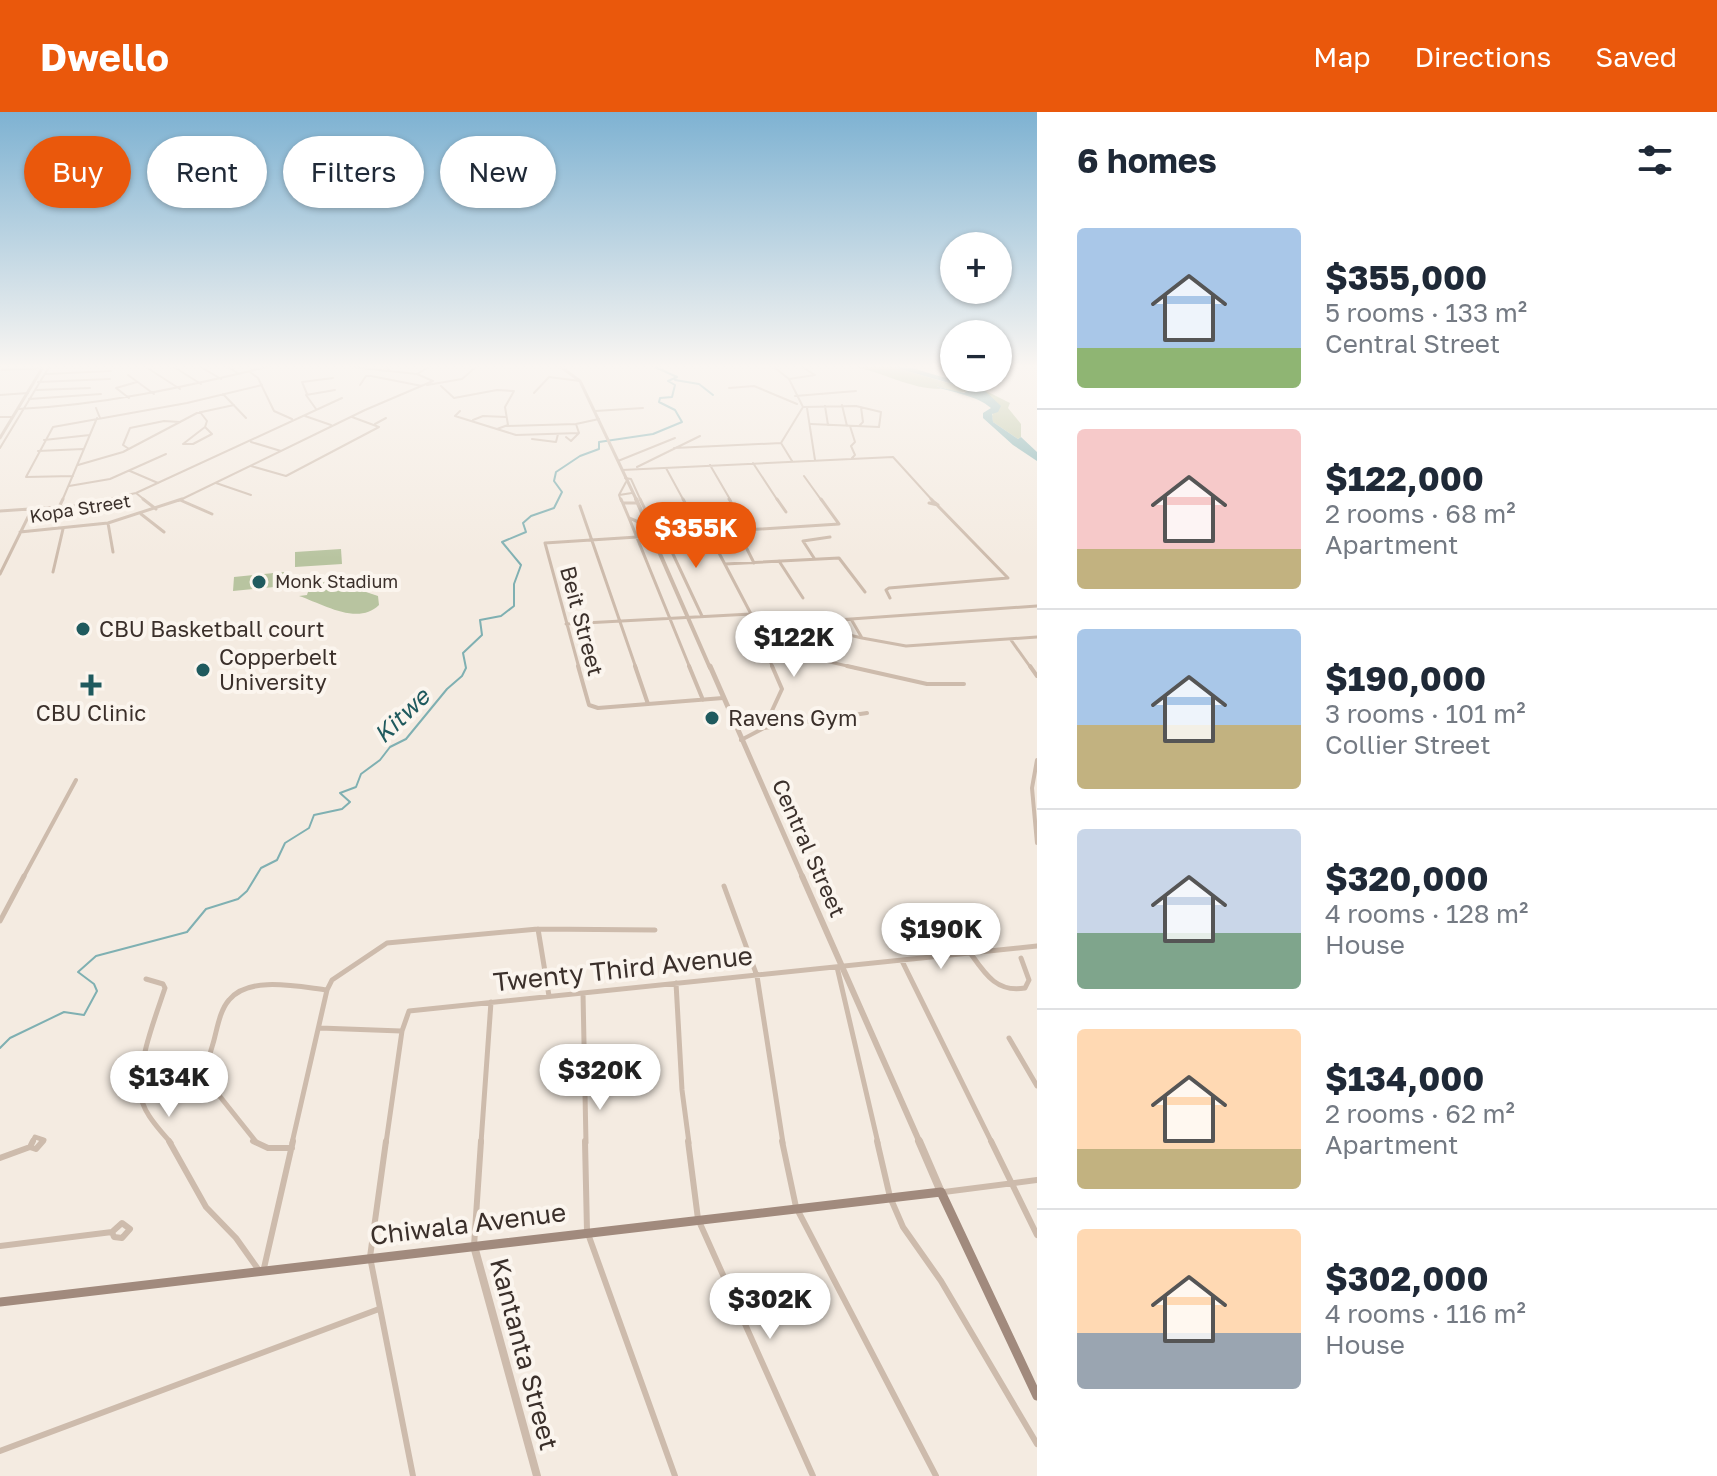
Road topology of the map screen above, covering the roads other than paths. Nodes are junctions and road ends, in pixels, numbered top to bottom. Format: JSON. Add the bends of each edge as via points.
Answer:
{"nodes":[{"id":1,"x":48,"y":431,"type":"edge"},
{"id":2,"x":92,"y":431,"type":"edge"},
{"id":3,"x":129,"y":431,"type":"edge"},
{"id":4,"x":164,"y":431,"type":"edge"},
{"id":5,"x":201,"y":431,"type":"edge"},
{"id":6,"x":207,"y":431,"type":"edge"},
{"id":7,"x":271,"y":431,"type":"edge"},
{"id":8,"x":322,"y":431,"type":"edge"},
{"id":9,"x":373,"y":431,"type":"edge"},
{"id":10,"x":501,"y":431,"type":"edge"},
{"id":11,"x":605,"y":431,"type":"edge"},
{"id":12,"x":789,"y":431,"type":"edge"},
{"id":13,"x":812,"y":431,"type":"edge"},
{"id":14,"x":850,"y":431,"type":"edge"},
{"id":15,"x":579,"y":433,"type":"joint"},
{"id":16,"x":558,"y":434,"type":"junction"},
{"id":17,"x":90,"y":435,"type":"junction"},
{"id":18,"x":700,"y":436,"type":"dead end"},
{"id":19,"x":566,"y":437,"type":"dead end"},
{"id":20,"x":675,"y":438,"type":"dead end"},
{"id":21,"x":532,"y":439,"type":"dead end"},
{"id":22,"x":44,"y":440,"type":"junction"},
{"id":23,"x":249,"y":441,"type":"junction"},
{"id":24,"x":781,"y":443,"type":"junction"},
{"id":25,"x":674,"y":448,"type":"junction"},
{"id":26,"x":84,"y":449,"type":"junction"},
{"id":27,"x":129,"y":449,"type":"junction"},
{"id":28,"x":38,"y":451,"type":"junction"},
{"id":29,"x":281,"y":451,"type":"junction"},
{"id":30,"x":166,"y":454,"type":"dead end"},
{"id":31,"x":852,"y":458,"type":"junction"},
{"id":32,"x":815,"y":460,"type":"junction"},
{"id":33,"x":618,"y":461,"type":"junction"},
{"id":34,"x":792,"y":461,"type":"junction"},
{"id":35,"x":753,"y":463,"type":"junction"},
{"id":36,"x":78,"y":465,"type":"junction"},
{"id":37,"x":710,"y":465,"type":"junction"},
{"id":38,"x":251,"y":466,"type":"junction"},
{"id":39,"x":666,"y":468,"type":"junction"},
{"id":40,"x":635,"y":469,"type":"junction"},
{"id":41,"x":622,"y":470,"type":"junction"},
{"id":42,"x":130,"y":471,"type":"junction"},
{"id":43,"x":73,"y":476,"type":"junction"},
{"id":44,"x":804,"y":476,"type":"dead end"},
{"id":45,"x":625,"y":480,"type":"junction"},
{"id":46,"x":159,"y":483,"type":"junction"},
{"id":47,"x":216,"y":483,"type":"junction"},
{"id":48,"x":69,"y":486,"type":"junction"},
{"id":49,"x":136,"y":493,"type":"junction"},
{"id":50,"x":632,"y":493,"type":"junction"},
{"id":51,"x":251,"y":495,"type":"dead end"},
{"id":52,"x":619,"y":495,"type":"junction"},
{"id":53,"x":180,"y":500,"type":"junction"},
{"id":54,"x":623,"y":503,"type":"junction"},
{"id":55,"x":636,"y":503,"type":"junction"},
{"id":56,"x":580,"y":506,"type":"dead end"},
{"id":57,"x":59,"y":507,"type":"junction"},
{"id":58,"x":32,"y":509,"type":"junction"},
{"id":59,"x":156,"y":509,"type":"junction"},
{"id":60,"x":0,"y":511,"type":"edge"},
{"id":61,"x":737,"y":512,"type":"dead end"},
{"id":62,"x":786,"y":512,"type":"dead end"},
{"id":63,"x":141,"y":514,"type":"junction"},
{"id":64,"x":212,"y":514,"type":"dead end"},
{"id":65,"x":629,"y":518,"type":"junction"},
{"id":66,"x":108,"y":523,"type":"junction"},
{"id":67,"x":646,"y":525,"type":"junction"},
{"id":68,"x":63,"y":529,"type":"junction"},
{"id":69,"x":20,"y":532,"type":"junction"},
{"id":70,"x":164,"y":532,"type":"dead end"},
{"id":71,"x":708,"y":532,"type":"junction"},
{"id":72,"x":701,"y":533,"type":"junction"},
{"id":73,"x":664,"y":535,"type":"junction"},
{"id":74,"x":654,"y":536,"type":"junction"},
{"id":75,"x":634,"y":537,"type":"junction"},
{"id":76,"x":830,"y":537,"type":"dead end"},
{"id":77,"x":590,"y":540,"type":"junction"},
{"id":78,"x":743,"y":541,"type":"dead end"},
{"id":79,"x":113,"y":552,"type":"dead end"},
{"id":80,"x":814,"y":558,"type":"junction"},
{"id":81,"x":779,"y":561,"type":"junction"},
{"id":82,"x":754,"y":563,"type":"junction"},
{"id":83,"x":725,"y":564,"type":"junction"},
{"id":84,"x":53,"y":572,"type":"dead end"},
{"id":85,"x":0,"y":574,"type":"edge"},
{"id":86,"x":865,"y":592,"type":"dead end"},
{"id":87,"x":803,"y":598,"type":"dead end"},
{"id":88,"x":890,"y":598,"type":"dead end"},
{"id":89,"x":1037,"y":606,"type":"edge"},
{"id":90,"x":751,"y":614,"type":"junction"},
{"id":91,"x":702,"y":616,"type":"junction"},
{"id":92,"x":669,"y":618,"type":"junction"},
{"id":93,"x":687,"y":618,"type":"junction"},
{"id":94,"x":851,"y":619,"type":"junction"},
{"id":95,"x":780,"y":620,"type":"junction"},
{"id":96,"x":618,"y":622,"type":"junction"},
{"id":97,"x":794,"y":623,"type":"junction"},
{"id":98,"x":566,"y":624,"type":"junction"},
{"id":99,"x":749,"y":629,"type":"dead end"},
{"id":100,"x":1037,"y":637,"type":"edge"},
{"id":101,"x":862,"y":638,"type":"junction"},
{"id":102,"x":1011,"y":640,"type":"junction"},
{"id":103,"x":768,"y":651,"type":"junction"},
{"id":104,"x":1037,"y":676,"type":"edge"},
{"id":105,"x":964,"y":684,"type":"dead end"},
{"id":106,"x":723,"y":698,"type":"junction"},
{"id":107,"x":703,"y":700,"type":"junction"},
{"id":108,"x":648,"y":704,"type":"junction"},
{"id":109,"x":867,"y":713,"type":"dead end"},
{"id":110,"x":764,"y":728,"type":"junction"},
{"id":111,"x":741,"y":740,"type":"junction"},
{"id":112,"x":1037,"y":760,"type":"edge"},
{"id":113,"x":76,"y":780,"type":"dead end"},
{"id":114,"x":1037,"y":814,"type":"edge"},
{"id":115,"x":1033,"y":820,"type":"junction"},
{"id":116,"x":1037,"y":843,"type":"edge"},
{"id":117,"x":724,"y":886,"type":"dead end"},
{"id":118,"x":0,"y":920,"type":"edge"},
{"id":119,"x":538,"y":929,"type":"junction"},
{"id":120,"x":655,"y":930,"type":"dead end"},
{"id":121,"x":1037,"y":946,"type":"edge"},
{"id":122,"x":971,"y":954,"type":"junction"},
{"id":123,"x":1021,"y":958,"type":"dead end"},
{"id":124,"x":901,"y":960,"type":"junction"},
{"id":125,"x":839,"y":967,"type":"junction"},
{"id":126,"x":757,"y":976,"type":"junction"},
{"id":127,"x":146,"y":979,"type":"dead end"},
{"id":128,"x":676,"y":983,"type":"junction"},
{"id":129,"x":327,"y":990,"type":"junction"},
{"id":130,"x":583,"y":993,"type":"junction"},
{"id":131,"x":549,"y":996,"type":"junction"},
{"id":132,"x":491,"y":1002,"type":"junction"},
{"id":133,"x":320,"y":1028,"type":"junction"},
{"id":134,"x":402,"y":1031,"type":"junction"},
{"id":135,"x":1009,"y":1038,"type":"dead end"},
{"id":136,"x":1037,"y":1086,"type":"edge"},
{"id":137,"x":30,"y":1147,"type":"dead end"},
{"id":138,"x":292,"y":1148,"type":"junction"},
{"id":139,"x":0,"y":1158,"type":"edge"},
{"id":140,"x":1037,"y":1180,"type":"edge"},
{"id":141,"x":1011,"y":1183,"type":"junction"},
{"id":142,"x":941,"y":1192,"type":"junction"},
{"id":143,"x":890,"y":1197,"type":"junction"},
{"id":144,"x":796,"y":1207,"type":"junction"},
{"id":145,"x":698,"y":1219,"type":"junction"},
{"id":146,"x":587,"y":1231,"type":"junction"},
{"id":147,"x":112,"y":1232,"type":"dead end"},
{"id":148,"x":1037,"y":1235,"type":"edge"},
{"id":149,"x":0,"y":1246,"type":"edge"},
{"id":150,"x":474,"y":1246,"type":"junction"},
{"id":151,"x":370,"y":1257,"type":"junction"},
{"id":152,"x":261,"y":1271,"type":"junction"},
{"id":153,"x":0,"y":1302,"type":"edge"},
{"id":154,"x":379,"y":1309,"type":"junction"},
{"id":155,"x":1037,"y":1396,"type":"edge"},
{"id":156,"x":1037,"y":1444,"type":"edge"},
{"id":157,"x":0,"y":1451,"type":"edge"},
{"id":158,"x":413,"y":1476,"type":"edge"},
{"id":159,"x":537,"y":1476,"type":"edge"},
{"id":160,"x":675,"y":1476,"type":"edge"},
{"id":161,"x":813,"y":1476,"type":"edge"},
{"id":162,"x":936,"y":1476,"type":"edge"}],
"edges":[{"from":1,"to":22,"type":"street"},
{"from":2,"to":17,"type":"street"},
{"from":3,"to":27,"type":"street","via":[[123,445]]},
{"from":4,"to":27,"type":"street"},
{"from":5,"to":6,"type":"street","via":[[183,444],[211,436]]},
{"from":7,"to":23,"type":"street"},
{"from":8,"to":29,"type":"street","name":"Kopa Street"},
{"from":9,"to":38,"type":"street","via":[[283,477]]},
{"from":10,"to":16,"type":"street","via":[[519,436]]},
{"from":11,"to":33,"type":"street","name":"Central Street"},
{"from":12,"to":24,"type":"street"},
{"from":13,"to":32,"type":"street"},
{"from":14,"to":31,"type":"street","via":[[855,442]]},
{"from":15,"to":16,"type":"street"},
{"from":15,"to":19,"type":"street","via":[[571,441]]},
{"from":16,"to":21,"type":"street","via":[[556,442]]},
{"from":17,"to":22,"type":"street"},
{"from":17,"to":26,"type":"street"},
{"from":18,"to":25,"type":"street"},
{"from":20,"to":33,"type":"street"},
{"from":22,"to":28,"type":"street"},
{"from":23,"to":29,"type":"street"},
{"from":23,"to":46,"type":"street"},
{"from":24,"to":25,"type":"street"},
{"from":24,"to":34,"type":"street"},
{"from":25,"to":40,"type":"street"},
{"from":26,"to":28,"type":"street"},
{"from":26,"to":36,"type":"street"},
{"from":27,"to":36,"type":"street"},
{"from":28,"to":43,"type":"street","via":[[27,478]]},
{"from":29,"to":38,"type":"street","name":"Kopa Street"},
{"from":30,"to":42,"type":"street"},
{"from":31,"to":32,"type":"street"},
{"from":31,"to":88,"type":"street","via":[[893,457],[1008,578],[889,588]]},
{"from":32,"to":34,"type":"street"},
{"from":33,"to":41,"type":"street","name":"Central Street"},
{"from":34,"to":35,"type":"street"},
{"from":35,"to":37,"type":"street"},
{"from":35,"to":62,"type":"street"},
{"from":36,"to":43,"type":"street"},
{"from":37,"to":39,"type":"street"},
{"from":37,"to":61,"type":"street"},
{"from":38,"to":47,"type":"street","name":"Kopa Street"},
{"from":39,"to":40,"type":"street"},
{"from":39,"to":72,"type":"street"},
{"from":40,"to":41,"type":"street"},
{"from":41,"to":45,"type":"street","name":"Central Street"},
{"from":42,"to":46,"type":"street"},
{"from":42,"to":48,"type":"street"},
{"from":43,"to":48,"type":"street"},
{"from":44,"to":71,"type":"street","via":[[839,524]]},
{"from":45,"to":50,"type":"street","name":"Central Street"},
{"from":45,"to":52,"type":"street"},
{"from":45,"to":74,"type":"street","via":[[631,479]]},
{"from":46,"to":49,"type":"street"},
{"from":47,"to":51,"type":"street"},
{"from":47,"to":53,"type":"street","name":"Kopa Street"},
{"from":48,"to":57,"type":"street"},
{"from":49,"to":57,"type":"street"},
{"from":49,"to":59,"type":"street"},
{"from":50,"to":52,"type":"street"},
{"from":50,"to":55,"type":"street","name":"Central Street"},
{"from":52,"to":54,"type":"street"},
{"from":53,"to":59,"type":"street","name":"Kopa Street"},
{"from":53,"to":64,"type":"street"},
{"from":54,"to":55,"type":"street"},
{"from":54,"to":65,"type":"street"},
{"from":55,"to":67,"type":"street","name":"Central Street"},
{"from":56,"to":77,"type":"street"},
{"from":57,"to":58,"type":"street"},
{"from":58,"to":60,"type":"street"},
{"from":58,"to":69,"type":"street"},
{"from":59,"to":63,"type":"street","name":"Kopa Street"},
{"from":63,"to":66,"type":"street","name":"Kopa Street"},
{"from":63,"to":70,"type":"street"},
{"from":65,"to":67,"type":"street"},
{"from":65,"to":75,"type":"street"},
{"from":66,"to":68,"type":"street","name":"Kopa Street"},
{"from":66,"to":79,"type":"street"},
{"from":67,"to":74,"type":"street","name":"Central Street"},
{"from":68,"to":69,"type":"street","name":"Kopa Street"},
{"from":68,"to":84,"type":"street"},
{"from":69,"to":85,"type":"street"},
{"from":71,"to":72,"type":"street"},
{"from":71,"to":83,"type":"street"},
{"from":72,"to":73,"type":"street"},
{"from":73,"to":74,"type":"street"},
{"from":73,"to":91,"type":"street"},
{"from":74,"to":75,"type":"street"},
{"from":74,"to":93,"type":"street","name":"Central Street"},
{"from":75,"to":77,"type":"street"},
{"from":75,"to":92,"type":"street"},
{"from":76,"to":80,"type":"street","via":[[803,541]]},
{"from":77,"to":96,"type":"street"},
{"from":77,"to":98,"type":"street","name":"Beit Street","via":[[545,543]]},
{"from":78,"to":82,"type":"street"},
{"from":80,"to":81,"type":"street"},
{"from":80,"to":86,"type":"street","via":[[841,559]]},
{"from":81,"to":82,"type":"street"},
{"from":81,"to":87,"type":"street"},
{"from":82,"to":83,"type":"street"},
{"from":83,"to":90,"type":"street"},
{"from":89,"to":94,"type":"street"},
{"from":90,"to":91,"type":"street"},
{"from":90,"to":95,"type":"street"},
{"from":91,"to":93,"type":"street"},
{"from":92,"to":93,"type":"street"},
{"from":92,"to":96,"type":"street"},
{"from":92,"to":107,"type":"street"},
{"from":93,"to":106,"type":"street","name":"Central Street"},
{"from":94,"to":97,"type":"street"},
{"from":94,"to":101,"type":"street"},
{"from":95,"to":97,"type":"street"},
{"from":95,"to":103,"type":"street"},
{"from":96,"to":98,"type":"street"},
{"from":96,"to":108,"type":"street"},
{"from":97,"to":101,"type":"street"},
{"from":98,"to":108,"type":"street","name":"Beit Street","via":[[591,707]]},
{"from":99,"to":103,"type":"street"},
{"from":100,"to":102,"type":"street"},
{"from":101,"to":102,"type":"street","via":[[906,646]]},
{"from":102,"to":104,"type":"street"},
{"from":103,"to":105,"type":"street","via":[[927,684]]},
{"from":103,"to":110,"type":"street","via":[[782,685]]},
{"from":106,"to":107,"type":"street"},
{"from":106,"to":111,"type":"street","name":"Central Street"},
{"from":107,"to":108,"type":"street"},
{"from":109,"to":110,"type":"street"},
{"from":110,"to":111,"type":"street"},
{"from":111,"to":125,"type":"street","name":"Central Street"},
{"from":112,"to":115,"type":"street","via":[[1032,768]]},
{"from":113,"to":118,"type":"street"},
{"from":114,"to":115,"type":"street"},
{"from":115,"to":116,"type":"street"},
{"from":117,"to":126,"type":"street"},
{"from":119,"to":120,"type":"street"},
{"from":119,"to":129,"type":"street","via":[[387,943],[332,980]]},
{"from":119,"to":131,"type":"street"},
{"from":121,"to":122,"type":"street","name":"Twenty Third Avenue"},
{"from":122,"to":123,"type":"street","via":[[992,982],[1011,991],[1025,988],[1029,980]]},
{"from":122,"to":124,"type":"street","name":"Twenty Third Avenue"},
{"from":124,"to":125,"type":"street","name":"Twenty Third Avenue"},
{"from":124,"to":141,"type":"street"},
{"from":125,"to":126,"type":"street","name":"Twenty Third Avenue"},
{"from":125,"to":142,"type":"street","name":"Central Street"},
{"from":125,"to":143,"type":"street"},
{"from":126,"to":128,"type":"street","name":"Twenty Third Avenue"},
{"from":126,"to":144,"type":"street"},
{"from":127,"to":152,"type":"street","via":[[165,988],[139,1082],[145,1107],[206,1207]]},
{"from":128,"to":130,"type":"street","name":"Twenty Third Avenue"},
{"from":128,"to":145,"type":"street","via":[[683,1103]]},
{"from":129,"to":133,"type":"street"},
{"from":129,"to":138,"type":"street","via":[[253,986],[235,993],[219,1023],[205,1074],[254,1142]]},
{"from":130,"to":131,"type":"street","name":"Twenty Third Avenue"},
{"from":130,"to":146,"type":"street"},
{"from":131,"to":132,"type":"street","name":"Twenty Third Avenue"},
{"from":132,"to":134,"type":"street","name":"Twenty Third Avenue","via":[[409,1011]]},
{"from":132,"to":150,"type":"street","name":"Kantanta Street"},
{"from":133,"to":134,"type":"street"},
{"from":133,"to":138,"type":"street"},
{"from":134,"to":151,"type":"street"},
{"from":135,"to":136,"type":"street"},
{"from":137,"to":139,"type":"street"},
{"from":138,"to":152,"type":"street"},
{"from":140,"to":141,"type":"street"},
{"from":141,"to":142,"type":"street"},
{"from":141,"to":148,"type":"street"},
{"from":142,"to":143,"type":"main road","name":"Chiwala Avenue"},
{"from":142,"to":155,"type":"main road","name":"Central Street"},
{"from":143,"to":144,"type":"main road","name":"Chiwala Avenue"},
{"from":143,"to":156,"type":"street","via":[[903,1227],[956,1305]]},
{"from":144,"to":145,"type":"main road","name":"Chiwala Avenue"},
{"from":144,"to":162,"type":"street"},
{"from":145,"to":146,"type":"main road","name":"Chiwala Avenue"},
{"from":145,"to":161,"type":"street"},
{"from":146,"to":150,"type":"main road","name":"Chiwala Avenue"},
{"from":146,"to":160,"type":"street"},
{"from":147,"to":149,"type":"street"},
{"from":150,"to":151,"type":"main road","name":"Chiwala Avenue"},
{"from":150,"to":159,"type":"street","name":"Kantanta Street"},
{"from":151,"to":152,"type":"main road","name":"Chiwala Avenue"},
{"from":151,"to":154,"type":"street"},
{"from":152,"to":153,"type":"main road","name":"Chiwala Avenue"},
{"from":154,"to":157,"type":"street"},
{"from":154,"to":158,"type":"street"}]}
